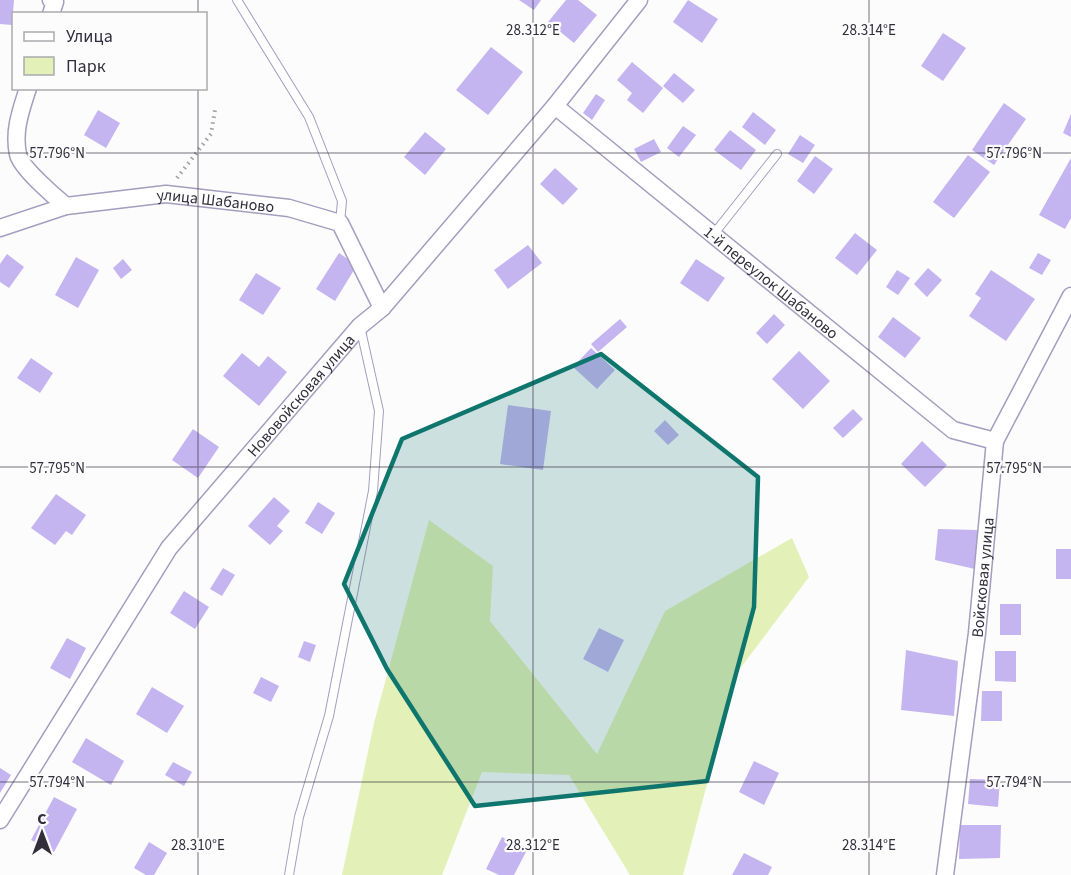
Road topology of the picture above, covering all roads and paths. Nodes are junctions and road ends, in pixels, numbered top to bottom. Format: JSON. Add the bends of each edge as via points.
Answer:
{"nodes":[{"id":1,"x":237,"y":0,"type":"edge"},
{"id":2,"x":639,"y":0,"type":"edge"},
{"id":3,"x":27,"y":90,"type":"edge"},
{"id":4,"x":555,"y":106,"type":"junction"},
{"id":5,"x":215,"y":110,"type":"dead end"},
{"id":6,"x":777,"y":154,"type":"dead end"},
{"id":7,"x":166,"y":194,"type":"junction"},
{"id":8,"x":66,"y":206,"type":"junction"},
{"id":9,"x":339,"y":223,"type":"junction"},
{"id":10,"x":0,"y":228,"type":"edge"},
{"id":11,"x":713,"y":236,"type":"junction"},
{"id":12,"x":1071,"y":296,"type":"edge"},
{"id":13,"x":382,"y":308,"type":"junction"},
{"id":14,"x":360,"y":326,"type":"junction"},
{"id":15,"x":995,"y":441,"type":"junction"},
{"id":16,"x":0,"y":820,"type":"edge"},
{"id":17,"x":289,"y":875,"type":"edge"},
{"id":18,"x":945,"y":875,"type":"edge"}],
"edges":[{"from":1,"to":9,"type":"lane","via":[[309,117],[342,201]]},
{"from":2,"to":4,"type":"street","name":"Нововойсковая улица"},
{"from":3,"to":8,"type":"street","via":[[17,120],[18,156],[45,189]]},
{"from":4,"to":11,"type":"street","name":"1-й переулок Шабаново"},
{"from":4,"to":13,"type":"street","name":"Нововойсковая улица"},
{"from":5,"to":7,"type":"path","via":[[212,134]]},
{"from":6,"to":11,"type":"lane"},
{"from":7,"to":8,"type":"street","name":"улица Шабаново"},
{"from":7,"to":9,"type":"street","name":"улица Шабаново","via":[[289,208]]},
{"from":8,"to":10,"type":"street","name":"улица Шабаново"},
{"from":9,"to":13,"type":"street"},
{"from":11,"to":15,"type":"street","name":"1-й переулок Шабаново","via":[[953,430]]},
{"from":12,"to":15,"type":"street","name":"Войсковая улица"},
{"from":13,"to":14,"type":"street","name":"Нововойсковая улица"},
{"from":14,"to":16,"type":"street","name":"Нововойсковая улица","via":[[169,548]]},
{"from":14,"to":17,"type":"lane","via":[[379,411],[373,491],[329,716],[299,817]]},
{"from":15,"to":18,"type":"street","name":"Войсковая улица","via":[[977,633]]}]}
